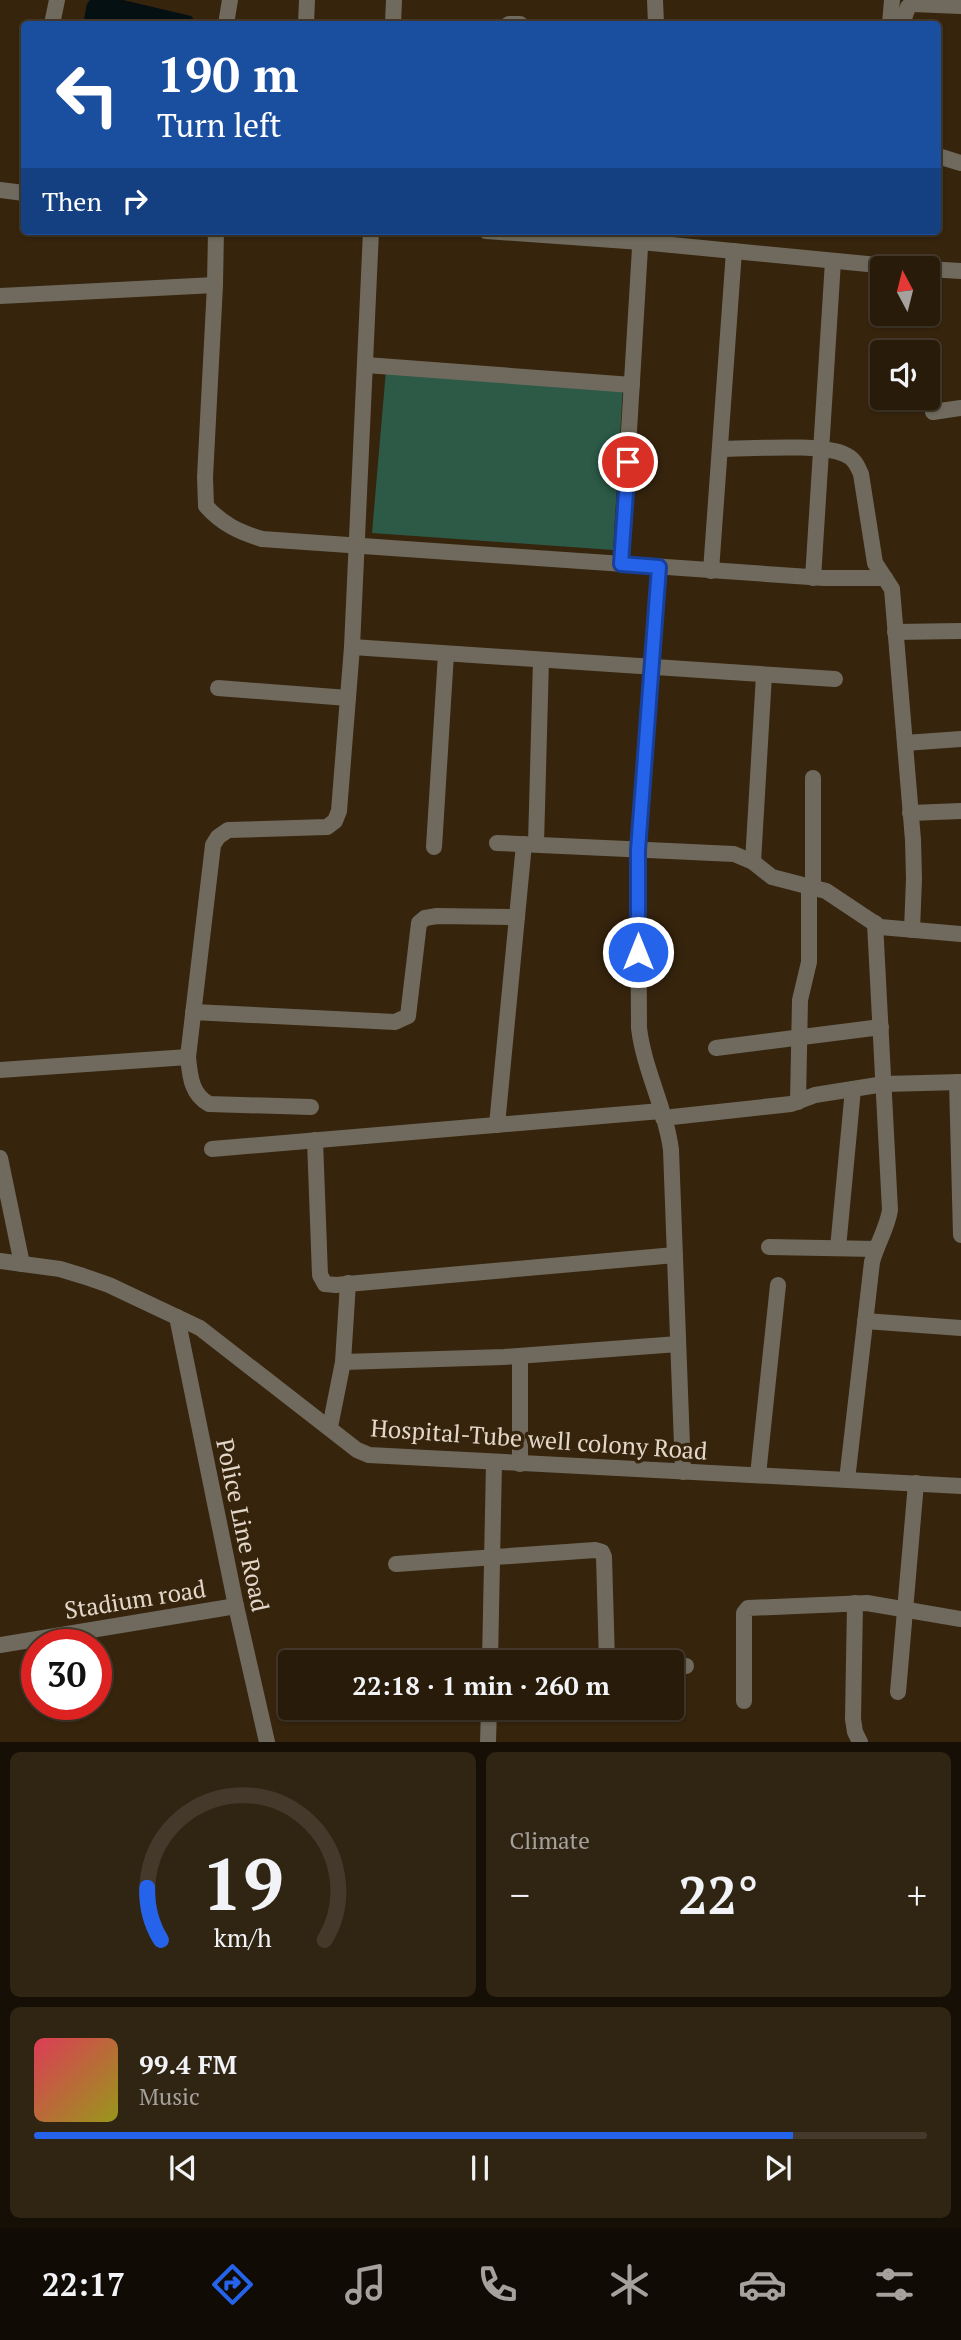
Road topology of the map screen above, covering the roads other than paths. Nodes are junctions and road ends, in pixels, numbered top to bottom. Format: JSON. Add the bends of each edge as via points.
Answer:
{"nodes":[{"id":1,"x":57,"y":0,"type":"edge"},
{"id":2,"x":230,"y":0,"type":"edge"},
{"id":3,"x":307,"y":0,"type":"edge"},
{"id":4,"x":394,"y":0,"type":"edge"},
{"id":5,"x":654,"y":0,"type":"edge"},
{"id":6,"x":892,"y":0,"type":"edge"},
{"id":7,"x":961,"y":6,"type":"edge"},
{"id":8,"x":53,"y":21,"type":"edge"},
{"id":9,"x":226,"y":21,"type":"edge"},
{"id":10,"x":306,"y":21,"type":"edge"},
{"id":11,"x":393,"y":21,"type":"edge"},
{"id":12,"x":656,"y":21,"type":"edge"},
{"id":13,"x":890,"y":21,"type":"edge"},
{"id":14,"x":903,"y":21,"type":"edge"},
{"id":15,"x":941,"y":157,"type":"edge"},
{"id":16,"x":961,"y":163,"type":"edge"},
{"id":17,"x":0,"y":190,"type":"edge"},
{"id":18,"x":21,"y":193,"type":"edge"},
{"id":19,"x":216,"y":235,"type":"edge"},
{"id":20,"x":372,"y":235,"type":"edge"},
{"id":21,"x":610,"y":235,"type":"edge"},
{"id":22,"x":641,"y":236,"type":"edge"},
{"id":23,"x":734,"y":251,"type":"junction"},
{"id":24,"x":833,"y":261,"type":"junction"},
{"id":25,"x":870,"y":264,"type":"edge"},
{"id":26,"x":940,"y":270,"type":"edge"},
{"id":27,"x":961,"y":271,"type":"edge"},
{"id":28,"x":215,"y":285,"type":"junction"},
{"id":29,"x":0,"y":296,"type":"edge"},
{"id":30,"x":366,"y":365,"type":"junction"},
{"id":31,"x":632,"y":385,"type":"junction"},
{"id":32,"x":961,"y":408,"type":"edge"},
{"id":33,"x":933,"y":412,"type":"dead end"},
{"id":34,"x":821,"y":448,"type":"junction"},
{"id":35,"x":720,"y":449,"type":"junction"},
{"id":36,"x":358,"y":544,"type":"junction"},
{"id":37,"x":621,"y":564,"type":"junction"},
{"id":38,"x":659,"y":567,"type":"junction"},
{"id":39,"x":711,"y":571,"type":"junction"},
{"id":40,"x":813,"y":578,"type":"junction"},
{"id":41,"x":885,"y":578,"type":"junction"},
{"id":42,"x":961,"y":631,"type":"edge"},
{"id":43,"x":895,"y":632,"type":"junction"},
{"id":44,"x":352,"y":647,"type":"junction"},
{"id":45,"x":446,"y":654,"type":"junction"},
{"id":46,"x":541,"y":660,"type":"junction"},
{"id":47,"x":652,"y":667,"type":"junction"},
{"id":48,"x":764,"y":676,"type":"junction"},
{"id":49,"x":835,"y":679,"type":"dead end"},
{"id":50,"x":218,"y":688,"type":"dead end"},
{"id":51,"x":348,"y":698,"type":"junction"},
{"id":52,"x":961,"y":739,"type":"edge"},
{"id":53,"x":905,"y":743,"type":"junction"},
{"id":54,"x":813,"y":778,"type":"dead end"},
{"id":55,"x":961,"y":811,"type":"edge"},
{"id":56,"x":911,"y":813,"type":"junction"},
{"id":57,"x":497,"y":843,"type":"dead end"},
{"id":58,"x":530,"y":844,"type":"junction"},
{"id":59,"x":434,"y":847,"type":"dead end"},
{"id":60,"x":638,"y":850,"type":"junction"},
{"id":61,"x":753,"y":862,"type":"junction"},
{"id":62,"x":811,"y":887,"type":"junction"},
{"id":63,"x":517,"y":918,"type":"junction"},
{"id":64,"x":874,"y":923,"type":"junction"},
{"id":65,"x":912,"y":930,"type":"junction"},
{"id":66,"x":961,"y":934,"type":"edge"},
{"id":67,"x":193,"y":1012,"type":"junction"},
{"id":68,"x":881,"y":1027,"type":"junction"},
{"id":69,"x":799,"y":1037,"type":"junction"},
{"id":70,"x":716,"y":1048,"type":"dead end"},
{"id":71,"x":188,"y":1057,"type":"junction"},
{"id":72,"x":0,"y":1070,"type":"edge"},
{"id":73,"x":959,"y":1082,"type":"edge"},
{"id":74,"x":884,"y":1084,"type":"junction"},
{"id":75,"x":853,"y":1089,"type":"junction"},
{"id":76,"x":799,"y":1102,"type":"junction"},
{"id":77,"x":311,"y":1107,"type":"dead end"},
{"id":78,"x":662,"y":1114,"type":"junction"},
{"id":79,"x":498,"y":1125,"type":"junction"},
{"id":80,"x":315,"y":1140,"type":"junction"},
{"id":81,"x":212,"y":1149,"type":"dead end"},
{"id":82,"x":0,"y":1158,"type":"edge"},
{"id":83,"x":961,"y":1235,"type":"edge"},
{"id":84,"x":769,"y":1247,"type":"dead end"},
{"id":85,"x":838,"y":1248,"type":"junction"},
{"id":86,"x":876,"y":1249,"type":"junction"},
{"id":87,"x":675,"y":1255,"type":"junction"},
{"id":88,"x":0,"y":1261,"type":"edge"},
{"id":89,"x":22,"y":1264,"type":"junction"},
{"id":90,"x":348,"y":1283,"type":"junction"},
{"id":91,"x":778,"y":1285,"type":"dead end"},
{"id":92,"x":177,"y":1317,"type":"junction"},
{"id":93,"x":865,"y":1321,"type":"junction"},
{"id":94,"x":961,"y":1328,"type":"edge"},
{"id":95,"x":678,"y":1344,"type":"junction"},
{"id":96,"x":520,"y":1356,"type":"junction"},
{"id":97,"x":342,"y":1362,"type":"junction"},
{"id":98,"x":330,"y":1427,"type":"junction"},
{"id":99,"x":494,"y":1462,"type":"junction"},
{"id":100,"x":520,"y":1464,"type":"junction"},
{"id":101,"x":683,"y":1472,"type":"junction"},
{"id":102,"x":758,"y":1475,"type":"junction"},
{"id":103,"x":847,"y":1480,"type":"junction"},
{"id":104,"x":916,"y":1483,"type":"junction"},
{"id":105,"x":961,"y":1486,"type":"edge"},
{"id":106,"x":492,"y":1558,"type":"junction"},
{"id":107,"x":396,"y":1563,"type":"dead end"},
{"id":108,"x":855,"y":1603,"type":"junction"},
{"id":109,"x":236,"y":1606,"type":"junction"},
{"id":110,"x":905,"y":1608,"type":"junction"},
{"id":111,"x":961,"y":1619,"type":"edge"},
{"id":112,"x":0,"y":1644,"type":"edge"},
{"id":113,"x":490,"y":1650,"type":"edge"},
{"id":114,"x":607,"y":1650,"type":"edge"},
{"id":115,"x":898,"y":1692,"type":"dead end"},
{"id":116,"x":744,"y":1701,"type":"dead end"},
{"id":117,"x":489,"y":1720,"type":"edge"},
{"id":118,"x":267,"y":1741,"type":"edge"},
{"id":119,"x":488,"y":1741,"type":"edge"},
{"id":120,"x":860,"y":1741,"type":"edge"}],
"edges":[{"from":1,"to":8,"type":"street"},
{"from":2,"to":9,"type":"street"},
{"from":3,"to":10,"type":"street"},
{"from":4,"to":11,"type":"street"},
{"from":5,"to":12,"type":"street"},
{"from":6,"to":13,"type":"street"},
{"from":7,"to":14,"type":"street","via":[[912,4]]},
{"from":15,"to":16,"type":"street"},
{"from":17,"to":18,"type":"street"},
{"from":19,"to":28,"type":"street"},
{"from":20,"to":30,"type":"street"},
{"from":21,"to":22,"type":"street"},
{"from":22,"to":23,"type":"street"},
{"from":22,"to":31,"type":"street"},
{"from":23,"to":24,"type":"street"},
{"from":23,"to":35,"type":"street"},
{"from":24,"to":25,"type":"street"},
{"from":24,"to":34,"type":"street"},
{"from":26,"to":27,"type":"street"},
{"from":28,"to":29,"type":"street"},
{"from":28,"to":36,"type":"street","via":[[206,506],[219,521],[262,539]]},
{"from":30,"to":31,"type":"street"},
{"from":30,"to":36,"type":"street"},
{"from":31,"to":37,"type":"street"},
{"from":32,"to":33,"type":"street"},
{"from":34,"to":35,"type":"street"},
{"from":34,"to":40,"type":"street"},
{"from":34,"to":41,"type":"street","via":[[855,461],[875,562]]},
{"from":35,"to":39,"type":"street"},
{"from":36,"to":37,"type":"street"},
{"from":36,"to":44,"type":"street"},
{"from":37,"to":38,"type":"street"},
{"from":38,"to":39,"type":"street"},
{"from":38,"to":47,"type":"street"},
{"from":39,"to":40,"type":"street"},
{"from":40,"to":41,"type":"street"},
{"from":41,"to":43,"type":"street","via":[[892,589]]},
{"from":42,"to":43,"type":"street"},
{"from":43,"to":53,"type":"street"},
{"from":44,"to":45,"type":"street"},
{"from":44,"to":51,"type":"street"},
{"from":45,"to":46,"type":"street"},
{"from":45,"to":59,"type":"street"},
{"from":46,"to":47,"type":"street"},
{"from":46,"to":58,"type":"street"},
{"from":47,"to":48,"type":"street"},
{"from":47,"to":60,"type":"street"},
{"from":48,"to":49,"type":"street"},
{"from":48,"to":61,"type":"street"},
{"from":50,"to":51,"type":"street"},
{"from":51,"to":67,"type":"street","via":[[335,821],[327,827],[228,830],[213,845]]},
{"from":52,"to":53,"type":"street"},
{"from":53,"to":56,"type":"street"},
{"from":54,"to":62,"type":"street"},
{"from":55,"to":56,"type":"street"},
{"from":56,"to":65,"type":"street"},
{"from":57,"to":58,"type":"street"},
{"from":58,"to":60,"type":"street"},
{"from":58,"to":63,"type":"street"},
{"from":60,"to":61,"type":"street","via":[[734,854]]},
{"from":60,"to":78,"type":"street","via":[[639,1028]]},
{"from":61,"to":62,"type":"street","via":[[772,877]]},
{"from":62,"to":64,"type":"street","via":[[826,891]]},
{"from":62,"to":69,"type":"street","via":[[809,962],[800,999]]},
{"from":63,"to":67,"type":"street","via":[[437,916],[419,923],[408,1016],[402,1020]]},
{"from":63,"to":79,"type":"street"},
{"from":64,"to":65,"type":"street"},
{"from":64,"to":68,"type":"street"},
{"from":65,"to":66,"type":"street"},
{"from":67,"to":71,"type":"street"},
{"from":68,"to":69,"type":"street"},
{"from":68,"to":74,"type":"street"},
{"from":69,"to":70,"type":"street"},
{"from":69,"to":76,"type":"street"},
{"from":71,"to":72,"type":"street"},
{"from":71,"to":77,"type":"street","via":[[199,1098],[209,1104]]},
{"from":73,"to":74,"type":"street"},
{"from":73,"to":83,"type":"street"},
{"from":74,"to":75,"type":"street"},
{"from":74,"to":86,"type":"street","via":[[890,1210]]},
{"from":75,"to":76,"type":"street"},
{"from":75,"to":85,"type":"street"},
{"from":76,"to":78,"type":"street"},
{"from":78,"to":79,"type":"street"},
{"from":78,"to":87,"type":"street","via":[[671,1150]]},
{"from":79,"to":80,"type":"street"},
{"from":80,"to":81,"type":"street"},
{"from":80,"to":90,"type":"street","via":[[320,1276],[326,1284]]},
{"from":82,"to":89,"type":"street"},
{"from":84,"to":85,"type":"street"},
{"from":85,"to":86,"type":"street"},
{"from":86,"to":93,"type":"street"},
{"from":87,"to":90,"type":"street"},
{"from":87,"to":95,"type":"street"},
{"from":88,"to":89,"type":"street","name":"Hospital-Tube well colony Road"},
{"from":89,"to":92,"type":"street","name":"Hospital-Tube well colony Road","via":[[83,1276]]},
{"from":90,"to":97,"type":"street"},
{"from":91,"to":102,"type":"street"},
{"from":92,"to":98,"type":"street","name":"Hospital-Tube well colony Road","via":[[200,1328]]},
{"from":92,"to":109,"type":"street","name":"Police Line Road"},
{"from":93,"to":94,"type":"street"},
{"from":93,"to":103,"type":"street"},
{"from":95,"to":96,"type":"street"},
{"from":95,"to":101,"type":"street"},
{"from":96,"to":97,"type":"street"},
{"from":96,"to":100,"type":"street"},
{"from":97,"to":98,"type":"street"},
{"from":98,"to":99,"type":"street","name":"Hospital-Tube well colony Road","via":[[369,1455]]},
{"from":99,"to":100,"type":"street","name":"Hospital-Tube well colony Road"},
{"from":99,"to":106,"type":"street"},
{"from":100,"to":101,"type":"street","name":"Hospital-Tube well colony Road"},
{"from":101,"to":102,"type":"street","name":"Hospital-Tube well colony Road"},
{"from":102,"to":103,"type":"street","name":"Hospital-Tube well colony Road"},
{"from":103,"to":104,"type":"street","name":"Hospital-Tube well colony Road"},
{"from":104,"to":105,"type":"street","name":"Hospital-Tube well colony Road"},
{"from":104,"to":110,"type":"street"},
{"from":106,"to":107,"type":"street"},
{"from":106,"to":113,"type":"street"},
{"from":106,"to":114,"type":"street","via":[[602,1552]]},
{"from":108,"to":110,"type":"street"},
{"from":108,"to":116,"type":"street","via":[[748,1608],[744,1613]]},
{"from":108,"to":120,"type":"street","via":[[853,1719]]},
{"from":109,"to":112,"type":"street","name":"Stadium road"},
{"from":109,"to":118,"type":"street","name":"Police Line Road"},
{"from":110,"to":111,"type":"street"},
{"from":110,"to":115,"type":"street"},
{"from":117,"to":119,"type":"street"}]}
